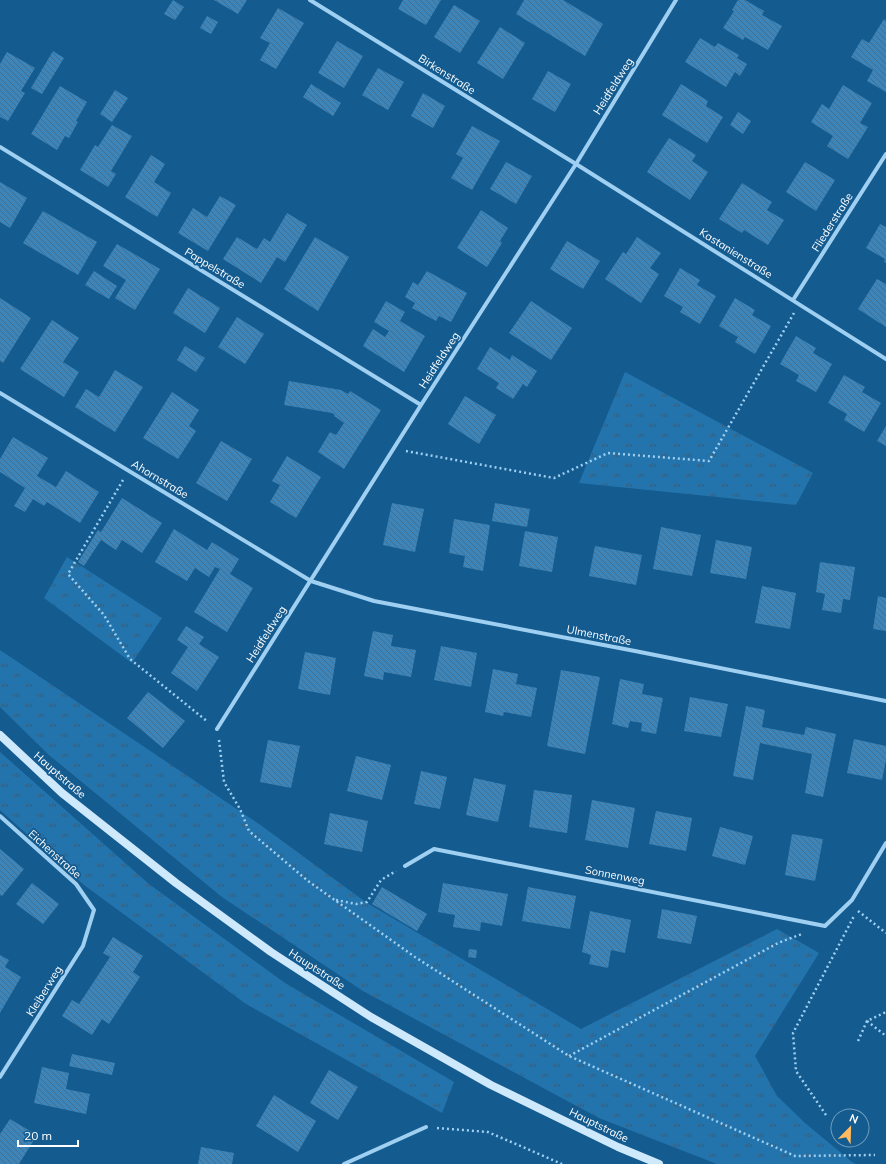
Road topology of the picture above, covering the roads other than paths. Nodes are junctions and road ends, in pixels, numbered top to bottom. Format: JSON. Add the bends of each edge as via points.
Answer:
{"nodes":[{"id":1,"x":310,"y":0,"type":"edge"},
{"id":2,"x":676,"y":0,"type":"edge"},
{"id":3,"x":0,"y":147,"type":"edge"},
{"id":4,"x":886,"y":154,"type":"edge"},
{"id":5,"x":576,"y":164,"type":"junction"},
{"id":6,"x":794,"y":300,"type":"junction"},
{"id":7,"x":886,"y":359,"type":"edge"},
{"id":8,"x":0,"y":393,"type":"edge"},
{"id":9,"x":421,"y":405,"type":"junction"},
{"id":10,"x":311,"y":581,"type":"junction"},
{"id":11,"x":886,"y":701,"type":"edge"},
{"id":12,"x":217,"y":729,"type":"road end"},
{"id":13,"x":0,"y":736,"type":"edge"},
{"id":14,"x":0,"y":816,"type":"edge"},
{"id":15,"x":886,"y":843,"type":"edge"},
{"id":16,"x":405,"y":866,"type":"road end"},
{"id":17,"x":94,"y":910,"type":"joint"},
{"id":18,"x":2,"y":1071,"type":"edge"},
{"id":19,"x":0,"y":1077,"type":"edge"},
{"id":20,"x":426,"y":1127,"type":"road end"},
{"id":21,"x":344,"y":1164,"type":"edge"},
{"id":22,"x":659,"y":1164,"type":"edge"}],
"edges":[{"from":1,"to":5,"type":"street","name":"Birkenstraße"},
{"from":2,"to":5,"type":"street","name":"Heidfeldweg"},
{"from":3,"to":9,"type":"street","name":"Pappelstraße"},
{"from":4,"to":6,"type":"street","name":"Fliederstraße"},
{"from":5,"to":6,"type":"street","name":"Kastanienstraße"},
{"from":5,"to":9,"type":"street","name":"Heidfeldweg"},
{"from":6,"to":7,"type":"street","name":"Kastanienstraße"},
{"from":8,"to":10,"type":"street","name":"Ahornstraße"},
{"from":9,"to":10,"type":"street","name":"Heidfeldweg"},
{"from":10,"to":11,"type":"street","name":"Ulmenstraße","via":[[374,601]]},
{"from":10,"to":12,"type":"street","name":"Heidfeldweg"},
{"from":13,"to":22,"type":"main road","name":"Hauptstraße","via":[[62,793],[176,883],[277,956],[371,1017],[491,1085],[618,1147]]},
{"from":14,"to":17,"type":"street","name":"Eichenstraße","via":[[76,884]]},
{"from":15,"to":16,"type":"street","name":"Sonnenweg","via":[[852,900],[824,926],[434,849]]},
{"from":17,"to":18,"type":"street","name":"Kleiberweg","via":[[83,946]]},
{"from":18,"to":19,"type":"street","name":"Kleiberweg"},
{"from":20,"to":21,"type":"street"}]}
